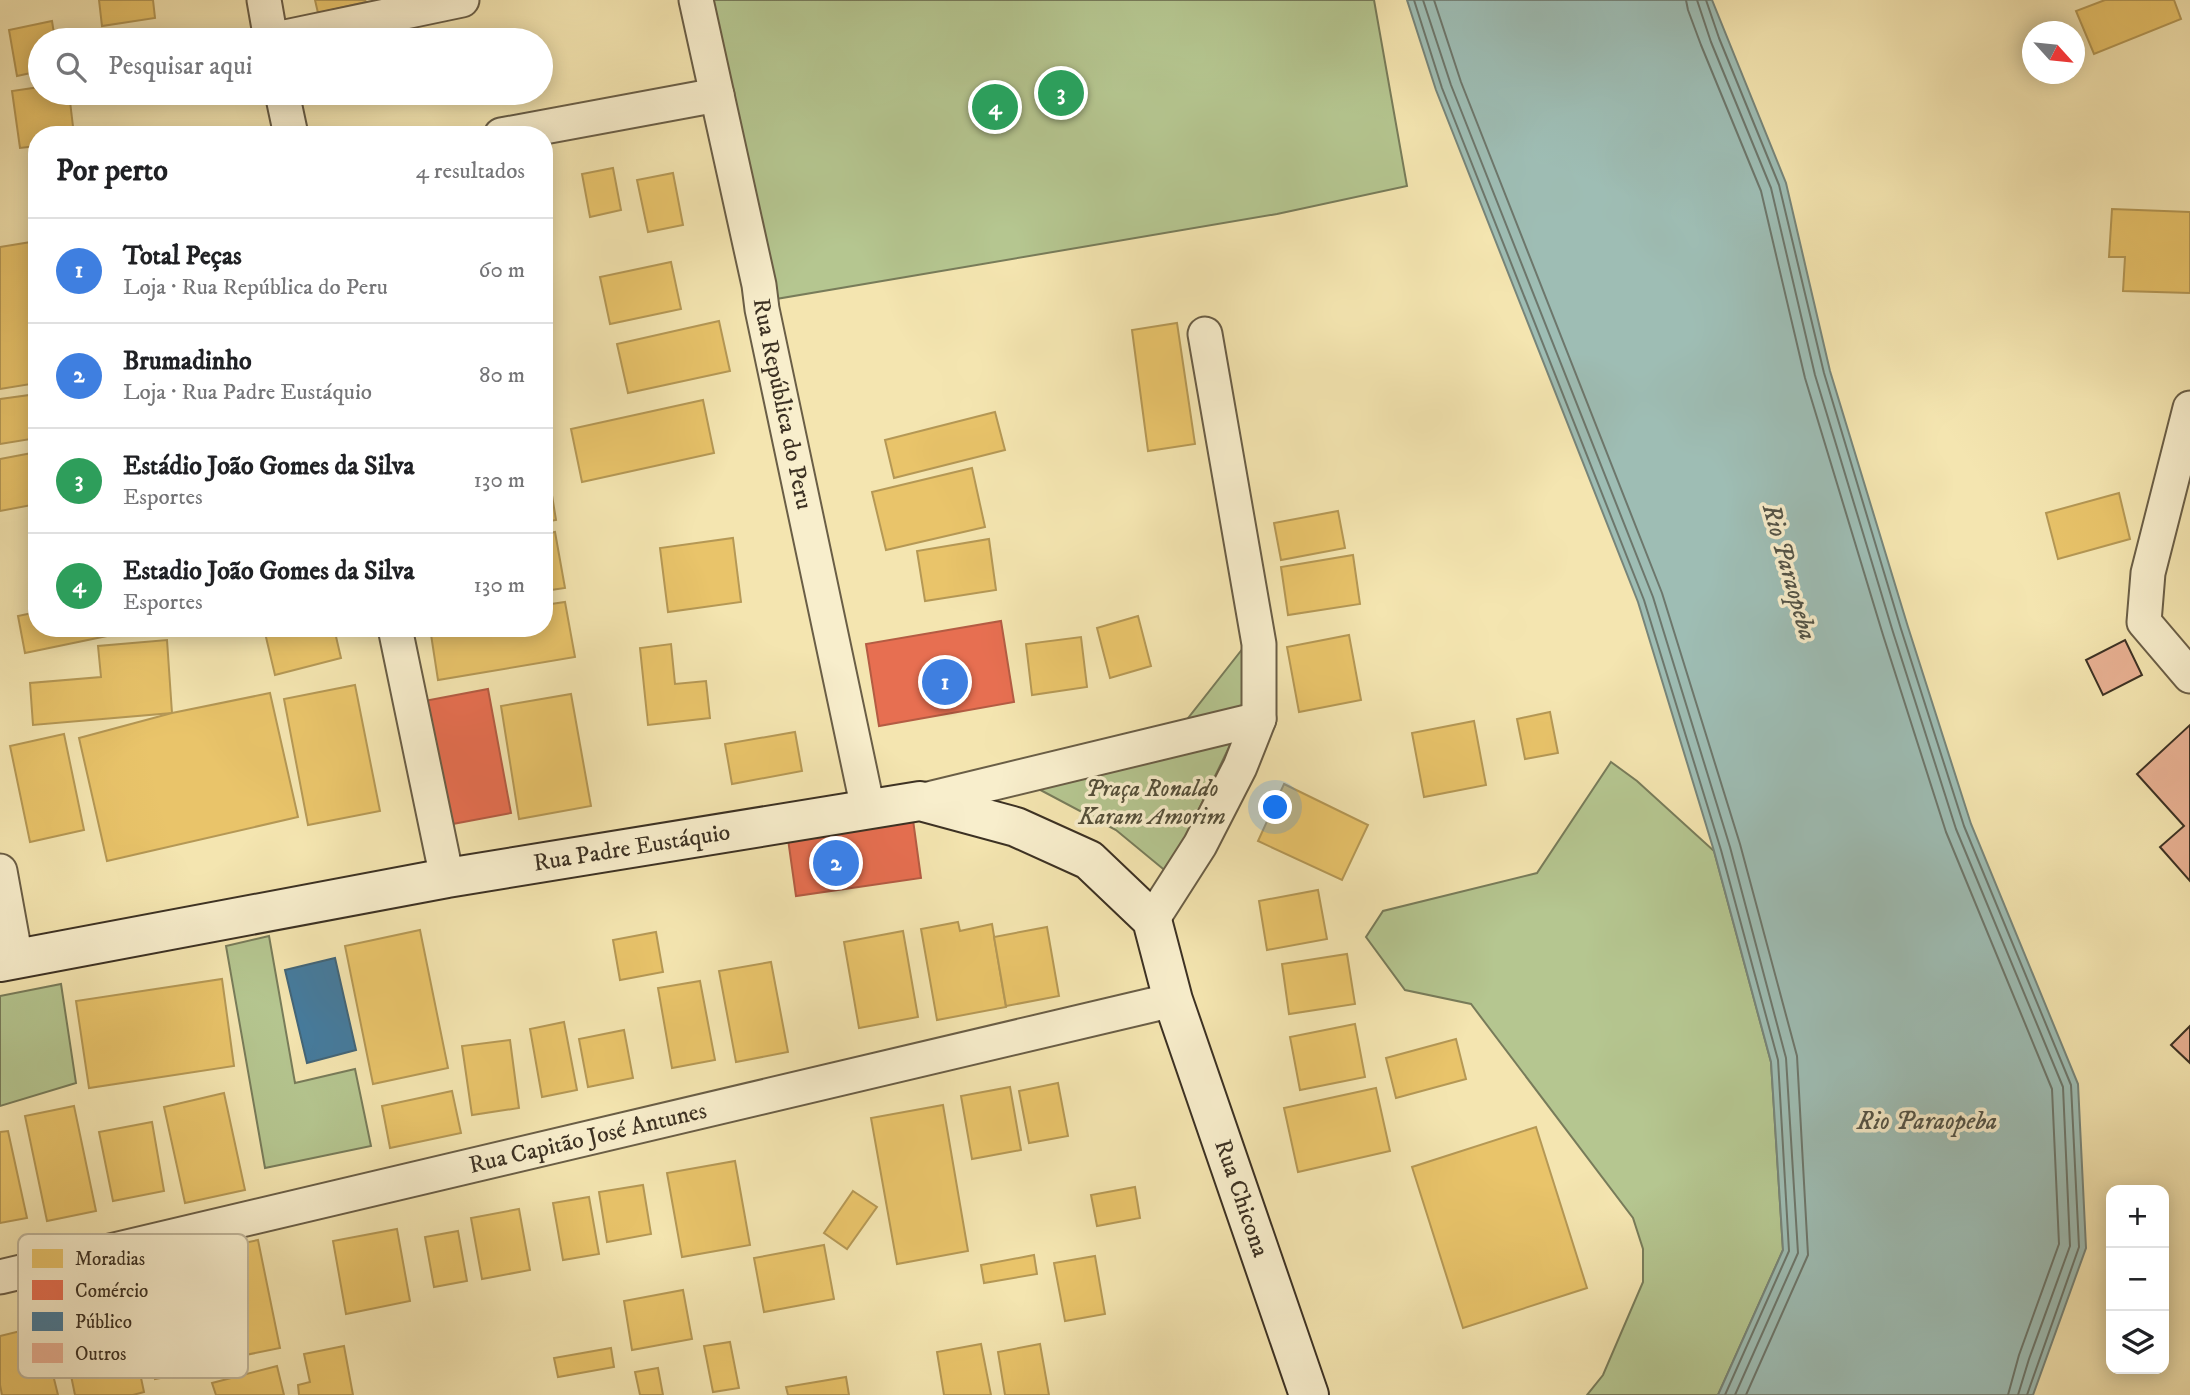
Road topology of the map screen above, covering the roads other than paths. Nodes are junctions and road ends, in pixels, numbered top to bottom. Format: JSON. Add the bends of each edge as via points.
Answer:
{"nodes":[{"id":1,"x":264,"y":0,"type":"edge"},
{"id":2,"x":462,"y":0,"type":"edge"},
{"id":3,"x":696,"y":0,"type":"edge"},
{"id":4,"x":269,"y":28,"type":"edge"},
{"id":5,"x":328,"y":28,"type":"edge"},
{"id":6,"x":717,"y":95,"type":"junction"},
{"id":7,"x":285,"y":105,"type":"edge"},
{"id":8,"x":289,"y":126,"type":"edge"},
{"id":9,"x":550,"y":126,"type":"edge"},
{"id":10,"x":1205,"y":334,"type":"dead end"},
{"id":11,"x":2190,"y":408,"type":"edge"},
{"id":12,"x":397,"y":637,"type":"edge"},
{"id":13,"x":2190,"y":676,"type":"edge"},
{"id":14,"x":1259,"y":719,"type":"junction"},
{"id":15,"x":920,"y":801,"type":"junction"},
{"id":16,"x":868,"y":809,"type":"junction"},
{"id":17,"x":0,"y":871,"type":"edge"},
{"id":18,"x":447,"y":878,"type":"junction"},
{"id":19,"x":1152,"y":920,"type":"junction"},
{"id":20,"x":8,"y":960,"type":"edge"},
{"id":21,"x":1173,"y":1000,"type":"junction"},
{"id":22,"x":182,"y":1234,"type":"edge"},
{"id":23,"x":18,"y":1273,"type":"edge"},
{"id":24,"x":0,"y":1277,"type":"edge"},
{"id":25,"x":1309,"y":1395,"type":"edge"}],
"edges":[{"from":1,"to":4,"type":"street"},
{"from":2,"to":5,"type":"street"},
{"from":3,"to":6,"type":"street","name":"Rua República do Peru"},
{"from":6,"to":9,"type":"street"},
{"from":6,"to":16,"type":"street","name":"Rua República do Peru"},
{"from":7,"to":8,"type":"street"},
{"from":10,"to":14,"type":"street","via":[[1259,644]]},
{"from":11,"to":13,"type":"street","via":[[2148,573],[2144,622]]},
{"from":12,"to":18,"type":"street"},
{"from":14,"to":15,"type":"street"},
{"from":14,"to":19,"type":"street","via":[[1200,845]]},
{"from":15,"to":16,"type":"main road","name":"Rua Padre Eustáquio"},
{"from":15,"to":19,"type":"main road","name":"Rua Padre Eustáquio","via":[[1016,827],[1090,860]]},
{"from":16,"to":18,"type":"main road","name":"Rua Padre Eustáquio"},
{"from":17,"to":20,"type":"street"},
{"from":18,"to":20,"type":"main road","name":"Rua Padre Eustáquio"},
{"from":19,"to":21,"type":"main road"},
{"from":21,"to":22,"type":"street","name":"Rua Capitão José Antunes"},
{"from":21,"to":25,"type":"main road","name":"Rua Chicona"},
{"from":23,"to":24,"type":"street","name":"Rua Capitão José Antunes"}]}
